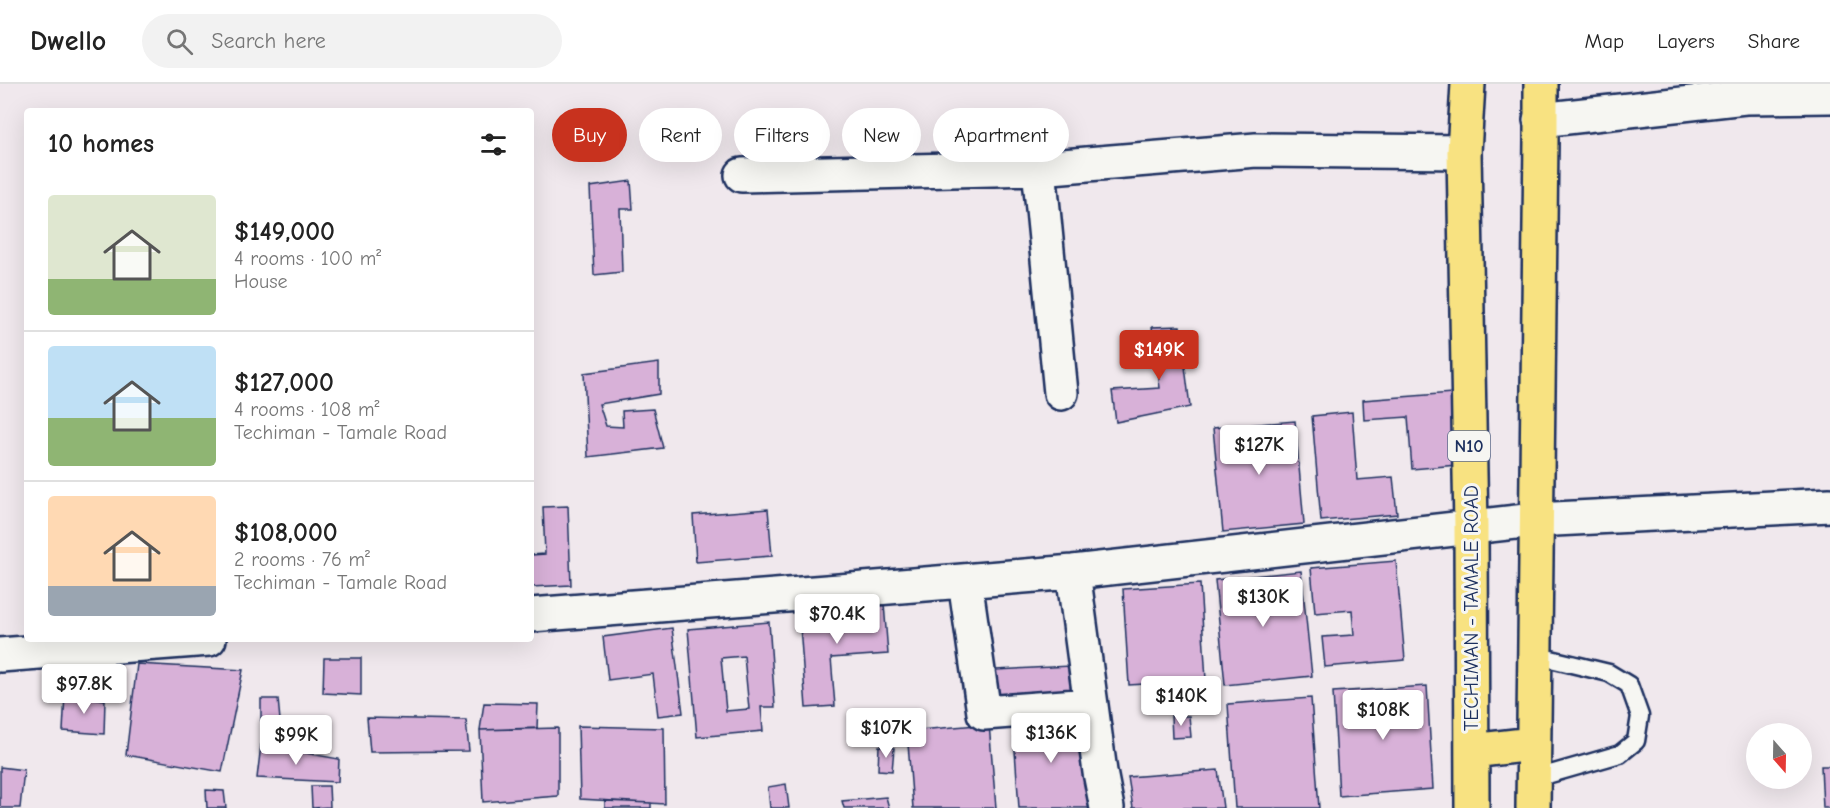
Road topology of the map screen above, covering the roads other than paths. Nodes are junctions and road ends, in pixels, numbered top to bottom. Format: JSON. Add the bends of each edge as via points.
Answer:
{"nodes":[{"id":1,"x":1468,"y":84,"type":"edge"},
{"id":2,"x":1541,"y":84,"type":"edge"},
{"id":3,"x":1830,"y":96,"type":"edge"},
{"id":4,"x":1540,"y":120,"type":"junction"},
{"id":5,"x":1464,"y":152,"type":"junction"},
{"id":6,"x":1039,"y":168,"type":"junction"},
{"id":7,"x":742,"y":175,"type":"dead end"},
{"id":8,"x":1061,"y":393,"type":"dead end"},
{"id":9,"x":1830,"y":505,"type":"edge"},
{"id":10,"x":1535,"y":520,"type":"junction"},
{"id":11,"x":1471,"y":527,"type":"junction"},
{"id":12,"x":1073,"y":572,"type":"junction"},
{"id":13,"x":965,"y":581,"type":"junction"},
{"id":14,"x":534,"y":615,"type":"edge"},
{"id":15,"x":170,"y":642,"type":"edge"},
{"id":16,"x":0,"y":655,"type":"edge"},
{"id":17,"x":1534,"y":655,"type":"junction"},
{"id":18,"x":1091,"y":705,"type":"junction"},
{"id":19,"x":1533,"y":744,"type":"junction"},
{"id":20,"x":1472,"y":751,"type":"junction"},
{"id":21,"x":1533,"y":794,"type":"edge"},
{"id":22,"x":1107,"y":808,"type":"edge"},
{"id":23,"x":1472,"y":808,"type":"edge"}],
"edges":[{"from":1,"to":5,"type":"highway","name":"TECHIMAN - TAMALE ROAD","number":"N10"},
{"from":2,"to":4,"type":"highway"},
{"from":3,"to":4,"type":"street","via":[[1745,98]]},
{"from":4,"to":10,"type":"highway"},
{"from":5,"to":6,"type":"street","via":[[1256,150]]},
{"from":5,"to":11,"type":"highway","name":"TECHIMAN - TAMALE ROAD","number":"N10"},
{"from":6,"to":7,"type":"street"},
{"from":6,"to":8,"type":"street"},
{"from":9,"to":10,"type":"street"},
{"from":10,"to":11,"type":"street"},
{"from":10,"to":17,"type":"highway"},
{"from":11,"to":12,"type":"street"},
{"from":11,"to":20,"type":"highway","name":"TECHIMAN - TAMALE ROAD","number":"N10"},
{"from":12,"to":13,"type":"street"},
{"from":12,"to":18,"type":"street"},
{"from":13,"to":14,"type":"street"},
{"from":13,"to":18,"type":"street","via":[[984,712]]},
{"from":15,"to":16,"type":"street"},
{"from":17,"to":19,"type":"highway"},
{"from":17,"to":21,"type":"lane","via":[[1609,673],[1629,685],[1640,716],[1636,741],[1620,754]]},
{"from":18,"to":22,"type":"street"},
{"from":19,"to":20,"type":"highway"},
{"from":19,"to":21,"type":"highway"},
{"from":20,"to":23,"type":"highway","name":"TECHIMAN - TAMALE ROAD","number":"N10"}]}
